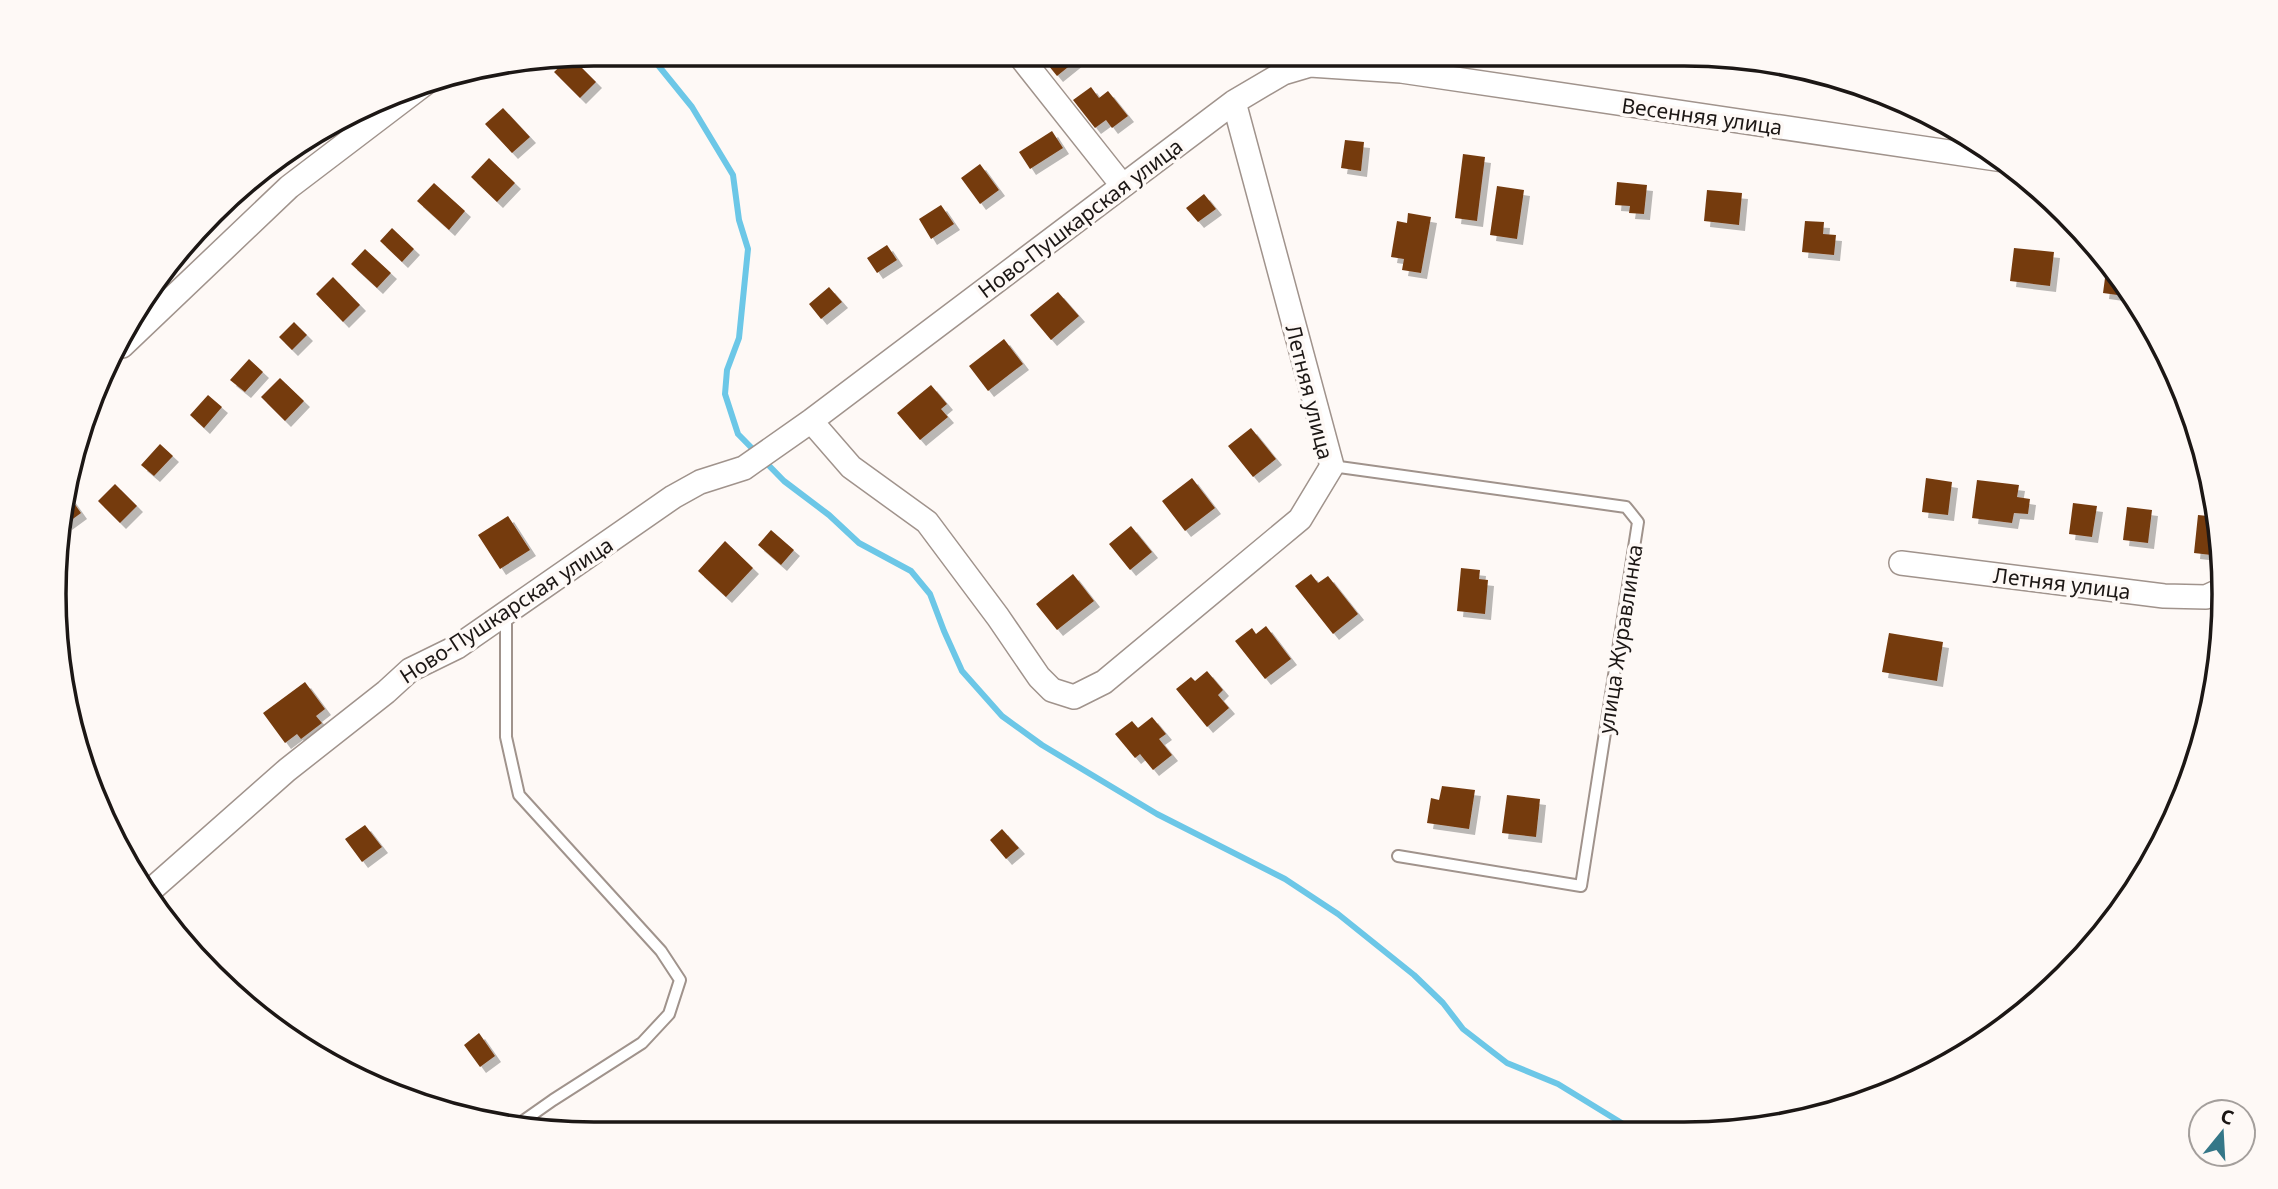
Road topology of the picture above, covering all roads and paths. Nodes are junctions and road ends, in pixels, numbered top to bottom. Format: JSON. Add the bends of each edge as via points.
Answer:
{"nodes":[{"id":1,"x":1028,"y":66,"type":"edge"},
{"id":2,"x":1300,"y":66,"type":"edge"},
{"id":3,"x":1421,"y":66,"type":"edge"},
{"id":4,"x":1234,"y":102,"type":"junction"},
{"id":5,"x":396,"y":106,"type":"edge"},
{"id":6,"x":1978,"y":156,"type":"edge"},
{"id":7,"x":1122,"y":185,"type":"junction"},
{"id":8,"x":135,"y":333,"type":"edge"},
{"id":9,"x":811,"y":421,"type":"junction"},
{"id":10,"x":1332,"y":466,"type":"junction"},
{"id":11,"x":1901,"y":563,"type":"dead end"},
{"id":12,"x":2212,"y":594,"type":"edge"},
{"id":13,"x":506,"y":614,"type":"junction"},
{"id":14,"x":1398,"y":856,"type":"dead end"},
{"id":15,"x":154,"y":886,"type":"edge"},
{"id":16,"x":527,"y":1118,"type":"edge"}],
"edges":[{"from":1,"to":7,"type":"street"},
{"from":2,"to":4,"type":"street","name":"Ново-Пушкарская улица"},
{"from":3,"to":6,"type":"street","name":"Весенняя улица"},
{"from":4,"to":7,"type":"street","name":"Ново-Пушкарская улица"},
{"from":4,"to":10,"type":"street","name":"Летняя улица"},
{"from":5,"to":8,"type":"street","via":[[289,187]]},
{"from":7,"to":9,"type":"street","name":"Ново-Пушкарская улица"},
{"from":9,"to":10,"type":"street","name":"Летняя улица","via":[[851,467],[927,522],[1039,677],[1052,690],[1074,697],[1104,682],[1300,519]]},
{"from":9,"to":13,"type":"street","name":"Ново-Пушкарская улица","via":[[749,464],[673,497]]},
{"from":10,"to":14,"type":"lane","name":"улица Журавлинка","via":[[1626,507],[1638,522],[1581,886]]},
{"from":11,"to":12,"type":"street","name":"Летняя улица","via":[[2164,596]]},
{"from":13,"to":15,"type":"street","name":"Ново-Пушкарская улица","via":[[457,647],[410,670]]},
{"from":13,"to":16,"type":"lane","via":[[506,737],[519,795],[661,951],[680,980],[669,1014],[642,1043]]}]}
